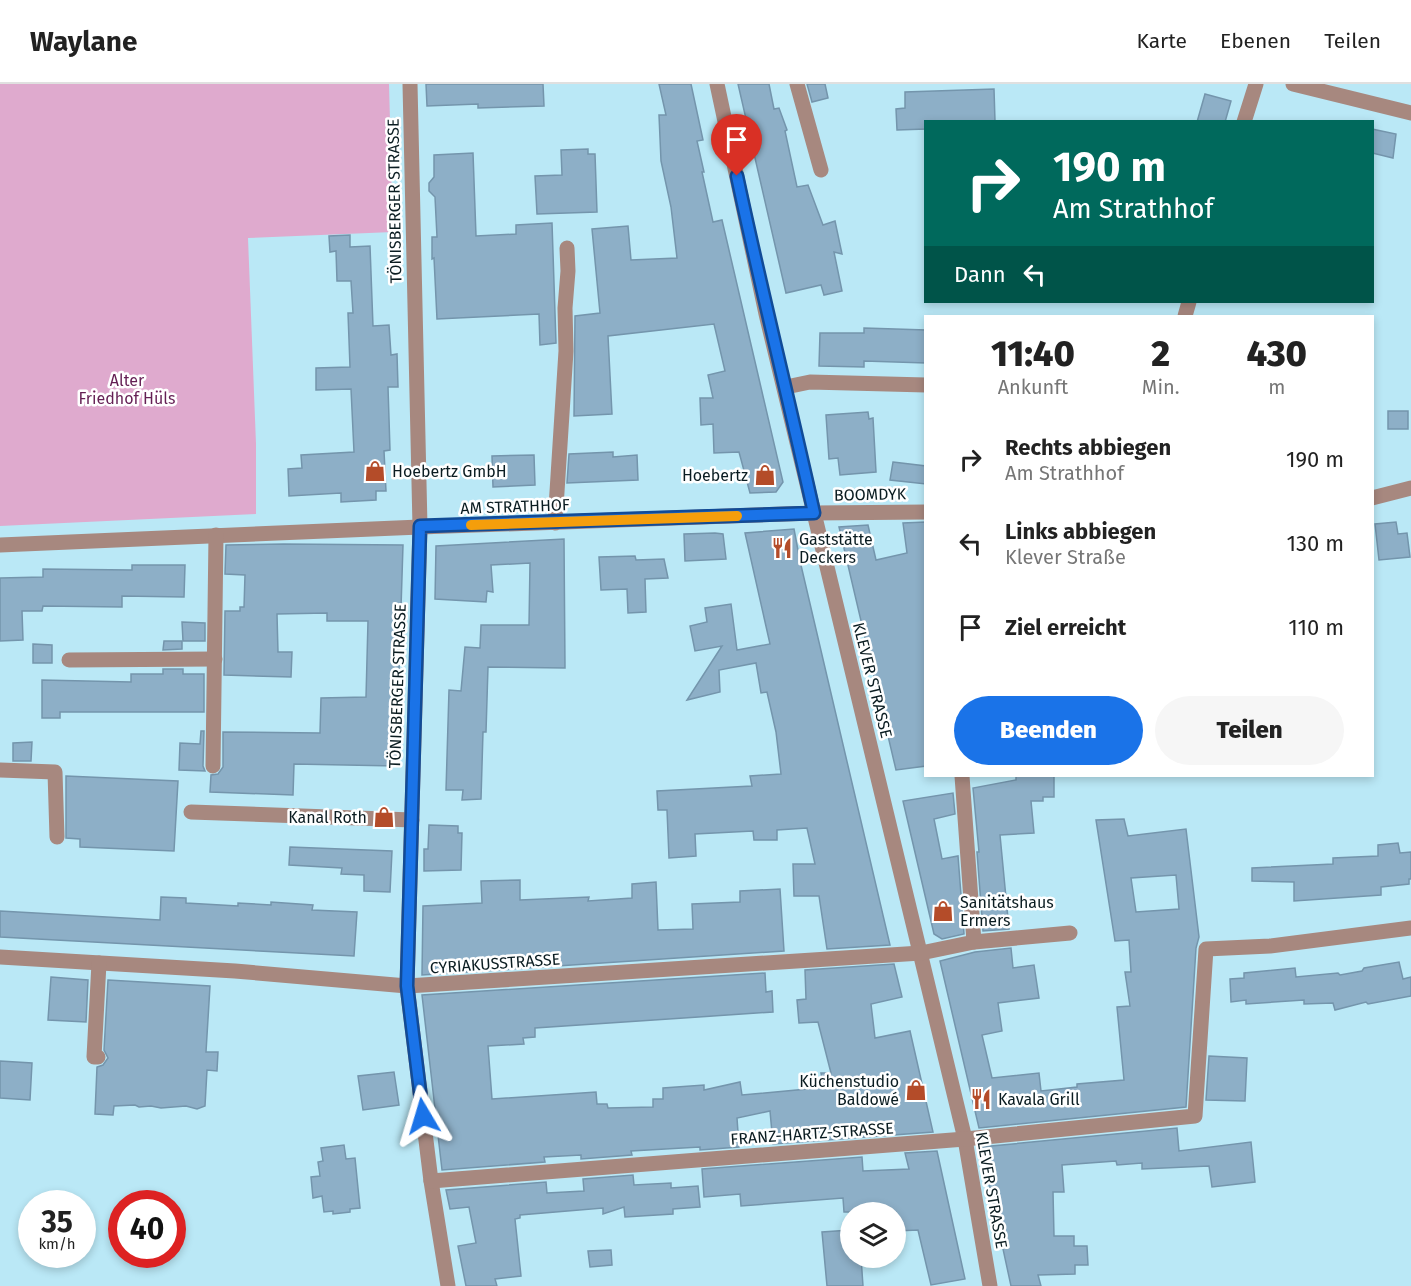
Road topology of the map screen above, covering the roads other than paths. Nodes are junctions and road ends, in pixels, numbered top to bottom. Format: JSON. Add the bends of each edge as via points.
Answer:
{"nodes":[{"id":1,"x":410,"y":84,"type":"edge"},
{"id":2,"x":717,"y":84,"type":"edge"},
{"id":3,"x":797,"y":84,"type":"edge"},
{"id":4,"x":1256,"y":84,"type":"edge"},
{"id":5,"x":1293,"y":84,"type":"edge"},
{"id":6,"x":1411,"y":113,"type":"edge"},
{"id":7,"x":1245,"y":120,"type":"edge"},
{"id":8,"x":821,"y":170,"type":"dead end"},
{"id":9,"x":567,"y":248,"type":"dead end"},
{"id":10,"x":924,"y":385,"type":"edge"},
{"id":11,"x":786,"y":387,"type":"junction"},
{"id":12,"x":1411,"y":488,"type":"edge"},
{"id":13,"x":1374,"y":497,"type":"edge"},
{"id":14,"x":924,"y":512,"type":"edge"},
{"id":15,"x":814,"y":513,"type":"junction"},
{"id":16,"x":555,"y":523,"type":"junction"},
{"id":17,"x":420,"y":526,"type":"junction"},
{"id":18,"x":216,"y":535,"type":"junction"},
{"id":19,"x":0,"y":545,"type":"edge"},
{"id":20,"x":215,"y":659,"type":"junction"},
{"id":21,"x":69,"y":660,"type":"dead end"},
{"id":22,"x":213,"y":766,"type":"dead end"},
{"id":23,"x":0,"y":770,"type":"edge"},
{"id":24,"x":962,"y":777,"type":"edge"},
{"id":25,"x":191,"y":812,"type":"dead end"},
{"id":26,"x":412,"y":820,"type":"junction"},
{"id":27,"x":57,"y":837,"type":"dead end"},
{"id":28,"x":1411,"y":928,"type":"edge"},
{"id":29,"x":1070,"y":933,"type":"dead end"},
{"id":30,"x":974,"y":942,"type":"junction"},
{"id":31,"x":921,"y":953,"type":"junction"},
{"id":32,"x":0,"y":957,"type":"edge"},
{"id":33,"x":99,"y":963,"type":"junction"},
{"id":34,"x":407,"y":986,"type":"junction"},
{"id":35,"x":98,"y":1057,"type":"dead end"},
{"id":36,"x":965,"y":1139,"type":"junction"},
{"id":37,"x":431,"y":1181,"type":"junction"},
{"id":38,"x":448,"y":1286,"type":"edge"},
{"id":39,"x":990,"y":1286,"type":"edge"}],
"edges":[{"from":1,"to":17,"type":"street","name":"TÖNISBERGER STRASSE"},
{"from":2,"to":11,"type":"street","name":"KLEVER STRASSE","via":[[766,314]]},
{"from":3,"to":8,"type":"street"},
{"from":4,"to":7,"type":"street"},
{"from":5,"to":6,"type":"street"},
{"from":9,"to":16,"type":"street","via":[[566,351]]},
{"from":10,"to":11,"type":"street","via":[[810,382]]},
{"from":11,"to":15,"type":"street","name":"KLEVER STRASSE"},
{"from":12,"to":13,"type":"street"},
{"from":14,"to":15,"type":"street","name":"BOOMDYK"},
{"from":15,"to":16,"type":"street","name":"AM STRATHHOF"},
{"from":15,"to":31,"type":"street","name":"KLEVER STRASSE"},
{"from":16,"to":17,"type":"street","name":"AM STRATHHOF"},
{"from":17,"to":18,"type":"street","name":"AM STRATHHOF"},
{"from":17,"to":26,"type":"street","name":"TÖNISBERGER STRASSE"},
{"from":18,"to":19,"type":"street","name":"AM STRATHHOF"},
{"from":18,"to":20,"type":"street"},
{"from":20,"to":21,"type":"street"},
{"from":20,"to":22,"type":"street"},
{"from":23,"to":27,"type":"street","via":[[55,772]]},
{"from":24,"to":30,"type":"street"},
{"from":25,"to":26,"type":"street"},
{"from":26,"to":34,"type":"street","name":"TÖNISBERGER STRASSE"},
{"from":28,"to":36,"type":"street","name":"FRANZ-HARTZ-STRASSE","via":[[1270,946],[1206,949],[1195,1116]]},
{"from":29,"to":30,"type":"street","name":"CYRIAKUSSTRASSE"},
{"from":30,"to":31,"type":"street","name":"CYRIAKUSSTRASSE"},
{"from":31,"to":34,"type":"street","name":"CYRIAKUSSTRASSE"},
{"from":31,"to":36,"type":"street","name":"KLEVER STRASSE"},
{"from":32,"to":33,"type":"street","name":"CYRIAKUSSTRASSE"},
{"from":33,"to":34,"type":"street","name":"CYRIAKUSSTRASSE"},
{"from":33,"to":35,"type":"street","via":[[94,1057]]},
{"from":34,"to":37,"type":"street","name":"TÖNISBERGER STRASSE"},
{"from":36,"to":37,"type":"street","name":"FRANZ-HARTZ-STRASSE"},
{"from":36,"to":39,"type":"street","name":"KLEVER STRASSE"},
{"from":37,"to":38,"type":"street","name":"TÖNISBERGER STRASSE"}]}
